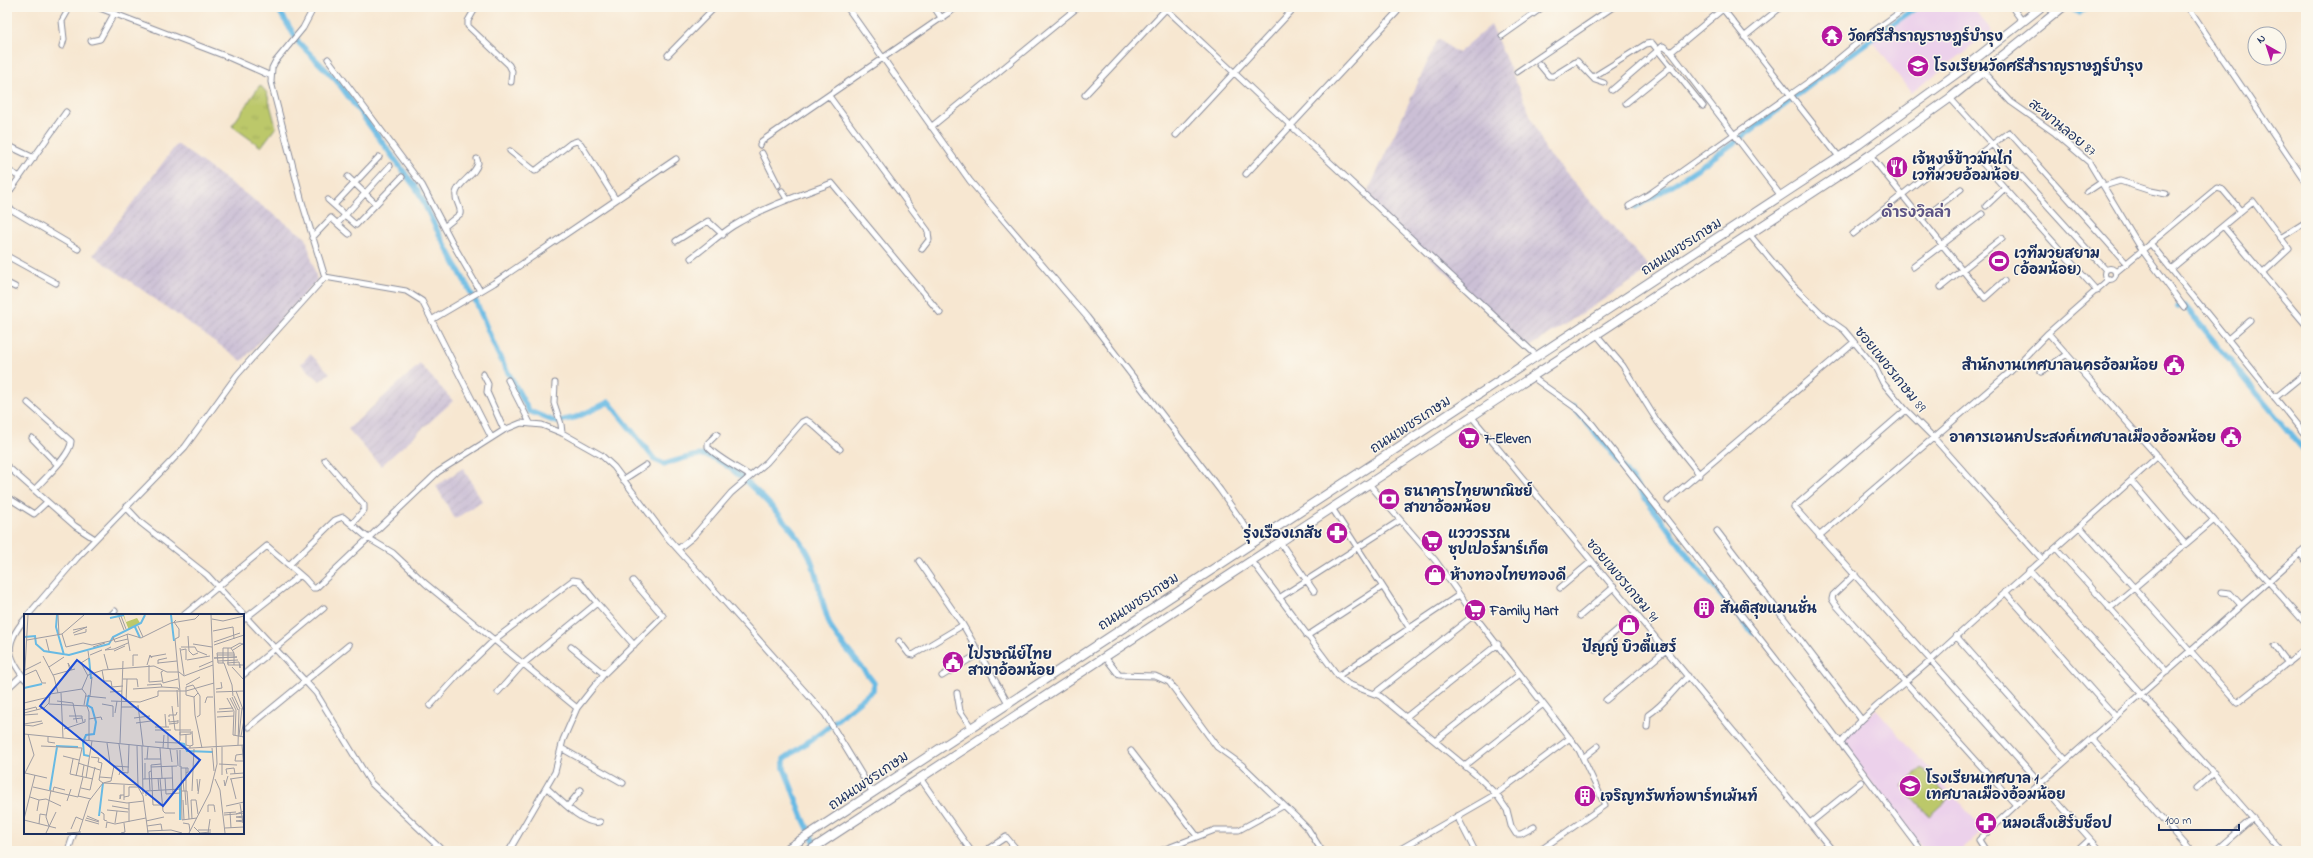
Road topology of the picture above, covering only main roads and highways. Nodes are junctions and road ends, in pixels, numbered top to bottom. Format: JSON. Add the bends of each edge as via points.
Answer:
{"nodes":[{"id":1,"x":2041,"y":7,"type":"edge"},
{"id":2,"x":2063,"y":7,"type":"edge"},
{"id":3,"x":1960,"y":71,"type":"junction"},
{"id":4,"x":1969,"y":82,"type":"junction"},
{"id":5,"x":1940,"y":87,"type":"junction"},
{"id":6,"x":1950,"y":98,"type":"junction"},
{"id":7,"x":1892,"y":122,"type":"junction"},
{"id":8,"x":1902,"y":133,"type":"junction"},
{"id":9,"x":815,"y":848,"type":"edge"},
{"id":10,"x":784,"y":851,"type":"edge"}],
"edges":[{"from":1,"to":3,"type":"main road","name":"ถนนเพชรเกษม"},
{"from":2,"to":4,"type":"main road","name":"ถนนเพชรเกษม"},
{"from":3,"to":4,"type":"main road"},
{"from":3,"to":5,"type":"main road","name":"ถนนเพชรเกษม"},
{"from":4,"to":6,"type":"main road","name":"ถนนเพชรเกษม"},
{"from":5,"to":6,"type":"main road"},
{"from":5,"to":7,"type":"main road","name":"ถนนเพชรเกษม"},
{"from":6,"to":8,"type":"main road","name":"ถนนเพชรเกษม"},
{"from":7,"to":8,"type":"main road"},
{"from":7,"to":10,"type":"main road","name":"ถนนเพชรเกษม"},
{"from":8,"to":9,"type":"main road","name":"ถนนเพชรเกษม"}]}
